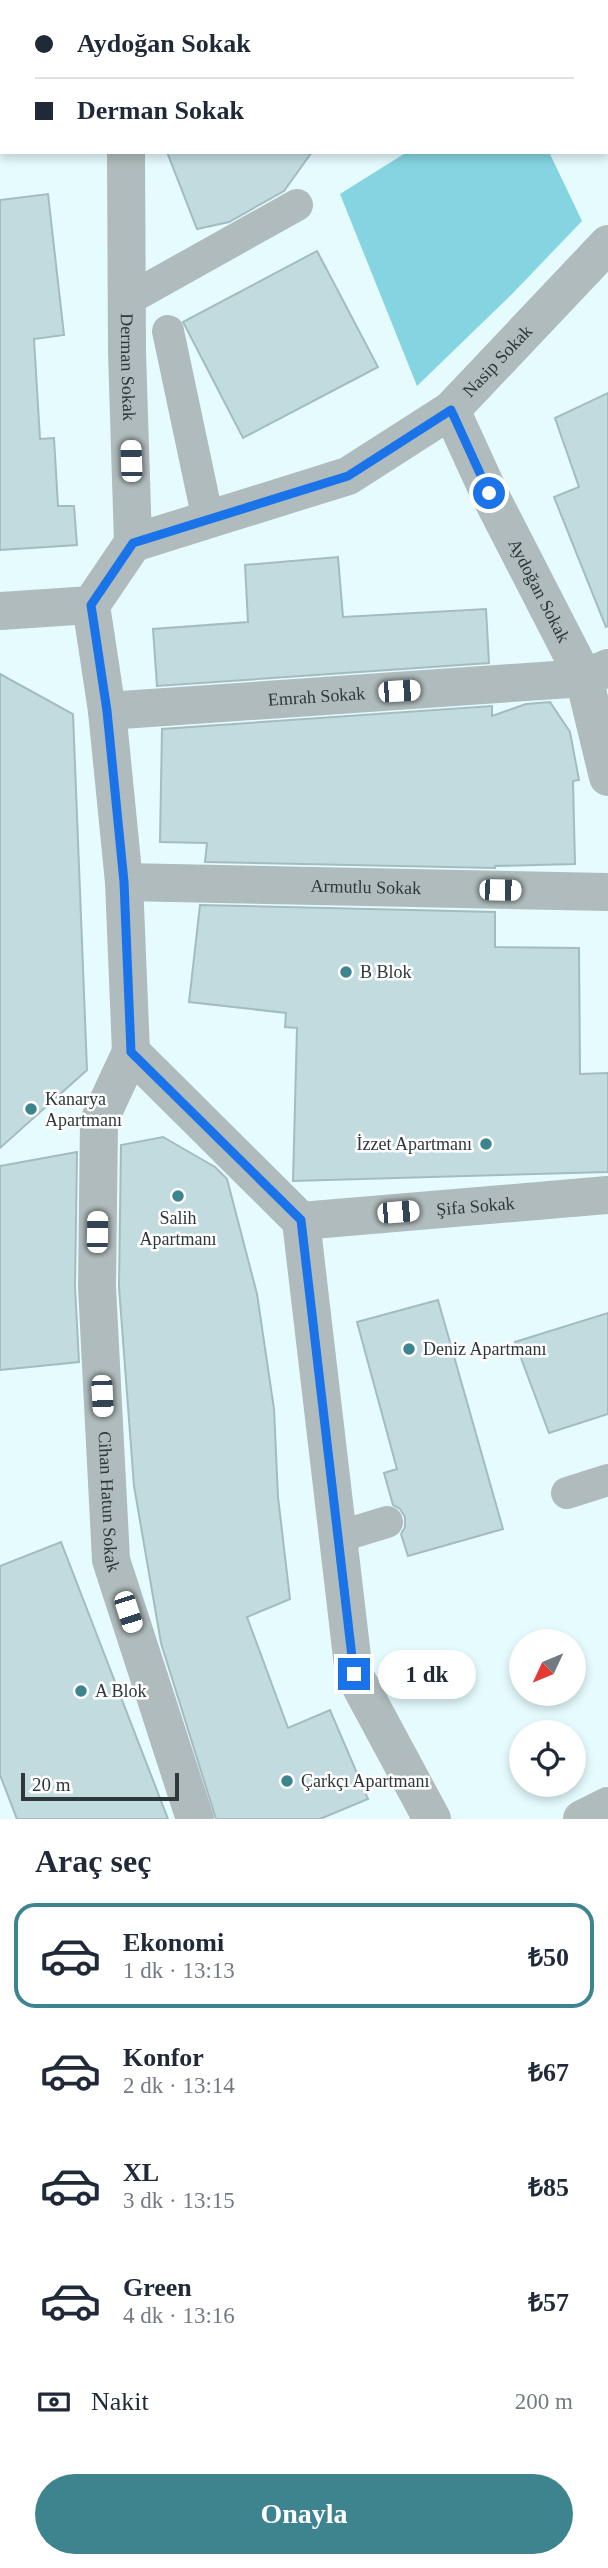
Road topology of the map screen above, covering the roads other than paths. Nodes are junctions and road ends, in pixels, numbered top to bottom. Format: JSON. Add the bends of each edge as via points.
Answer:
{"nodes":[{"id":1,"x":126,"y":154,"type":"edge"},
{"id":2,"x":297,"y":205,"type":"dead end"},
{"id":3,"x":608,"y":244,"type":"edge"},
{"id":4,"x":127,"y":300,"type":"junction"},
{"id":5,"x":168,"y":331,"type":"dead end"},
{"id":6,"x":451,"y":410,"type":"junction"},
{"id":7,"x":208,"y":520,"type":"junction"},
{"id":8,"x":133,"y":543,"type":"junction"},
{"id":9,"x":91,"y":605,"type":"junction"},
{"id":10,"x":0,"y":611,"type":"edge"},
{"id":11,"x":596,"y":673,"type":"edge"},
{"id":12,"x":107,"y":711,"type":"junction"},
{"id":13,"x":608,"y":777,"type":"edge"},
{"id":14,"x":124,"y":882,"type":"junction"},
{"id":15,"x":608,"y":892,"type":"edge"},
{"id":16,"x":131,"y":1052,"type":"junction"},
{"id":17,"x":608,"y":1195,"type":"edge"},
{"id":18,"x":301,"y":1220,"type":"junction"},
{"id":19,"x":608,"y":1480,"type":"edge"},
{"id":20,"x":567,"y":1493,"type":"dead end"},
{"id":21,"x":387,"y":1522,"type":"dead end"},
{"id":22,"x":338,"y":1537,"type":"junction"},
{"id":23,"x":608,"y":1806,"type":"edge"},
{"id":24,"x":195,"y":1819,"type":"edge"},
{"id":25,"x":432,"y":1819,"type":"edge"},
{"id":26,"x":582,"y":1819,"type":"edge"}],
"edges":[{"from":1,"to":4,"type":"street","name":"Derman Sokak"},
{"from":2,"to":4,"type":"lane"},
{"from":3,"to":6,"type":"street","name":"Nasip Sokak"},
{"from":4,"to":8,"type":"street","name":"Derman Sokak"},
{"from":5,"to":7,"type":"lane"},
{"from":6,"to":7,"type":"street","name":"Nasip Sokak","via":[[348,476]]},
{"from":6,"to":11,"type":"street","name":"Aydoğan Sokak","via":[[489,493]]},
{"from":7,"to":8,"type":"street","name":"Nasip Sokak"},
{"from":8,"to":9,"type":"street"},
{"from":9,"to":10,"type":"street"},
{"from":9,"to":12,"type":"street"},
{"from":11,"to":12,"type":"street","name":"Emrah Sokak"},
{"from":11,"to":13,"type":"street","name":"Aydoğan Sokak"},
{"from":12,"to":14,"type":"street"},
{"from":14,"to":15,"type":"street","name":"Armutlu Sokak"},
{"from":14,"to":16,"type":"street"},
{"from":16,"to":18,"type":"street"},
{"from":16,"to":24,"type":"street","name":"Cihan Hatun Sokak","via":[[99,1121],[97,1287],[111,1560]]},
{"from":17,"to":18,"type":"street","name":"Şifa Sokak"},
{"from":18,"to":22,"type":"street"},
{"from":19,"to":20,"type":"lane"},
{"from":21,"to":22,"type":"lane"},
{"from":22,"to":25,"type":"street","via":[[354,1674]]},
{"from":23,"to":26,"type":"street"}]}
